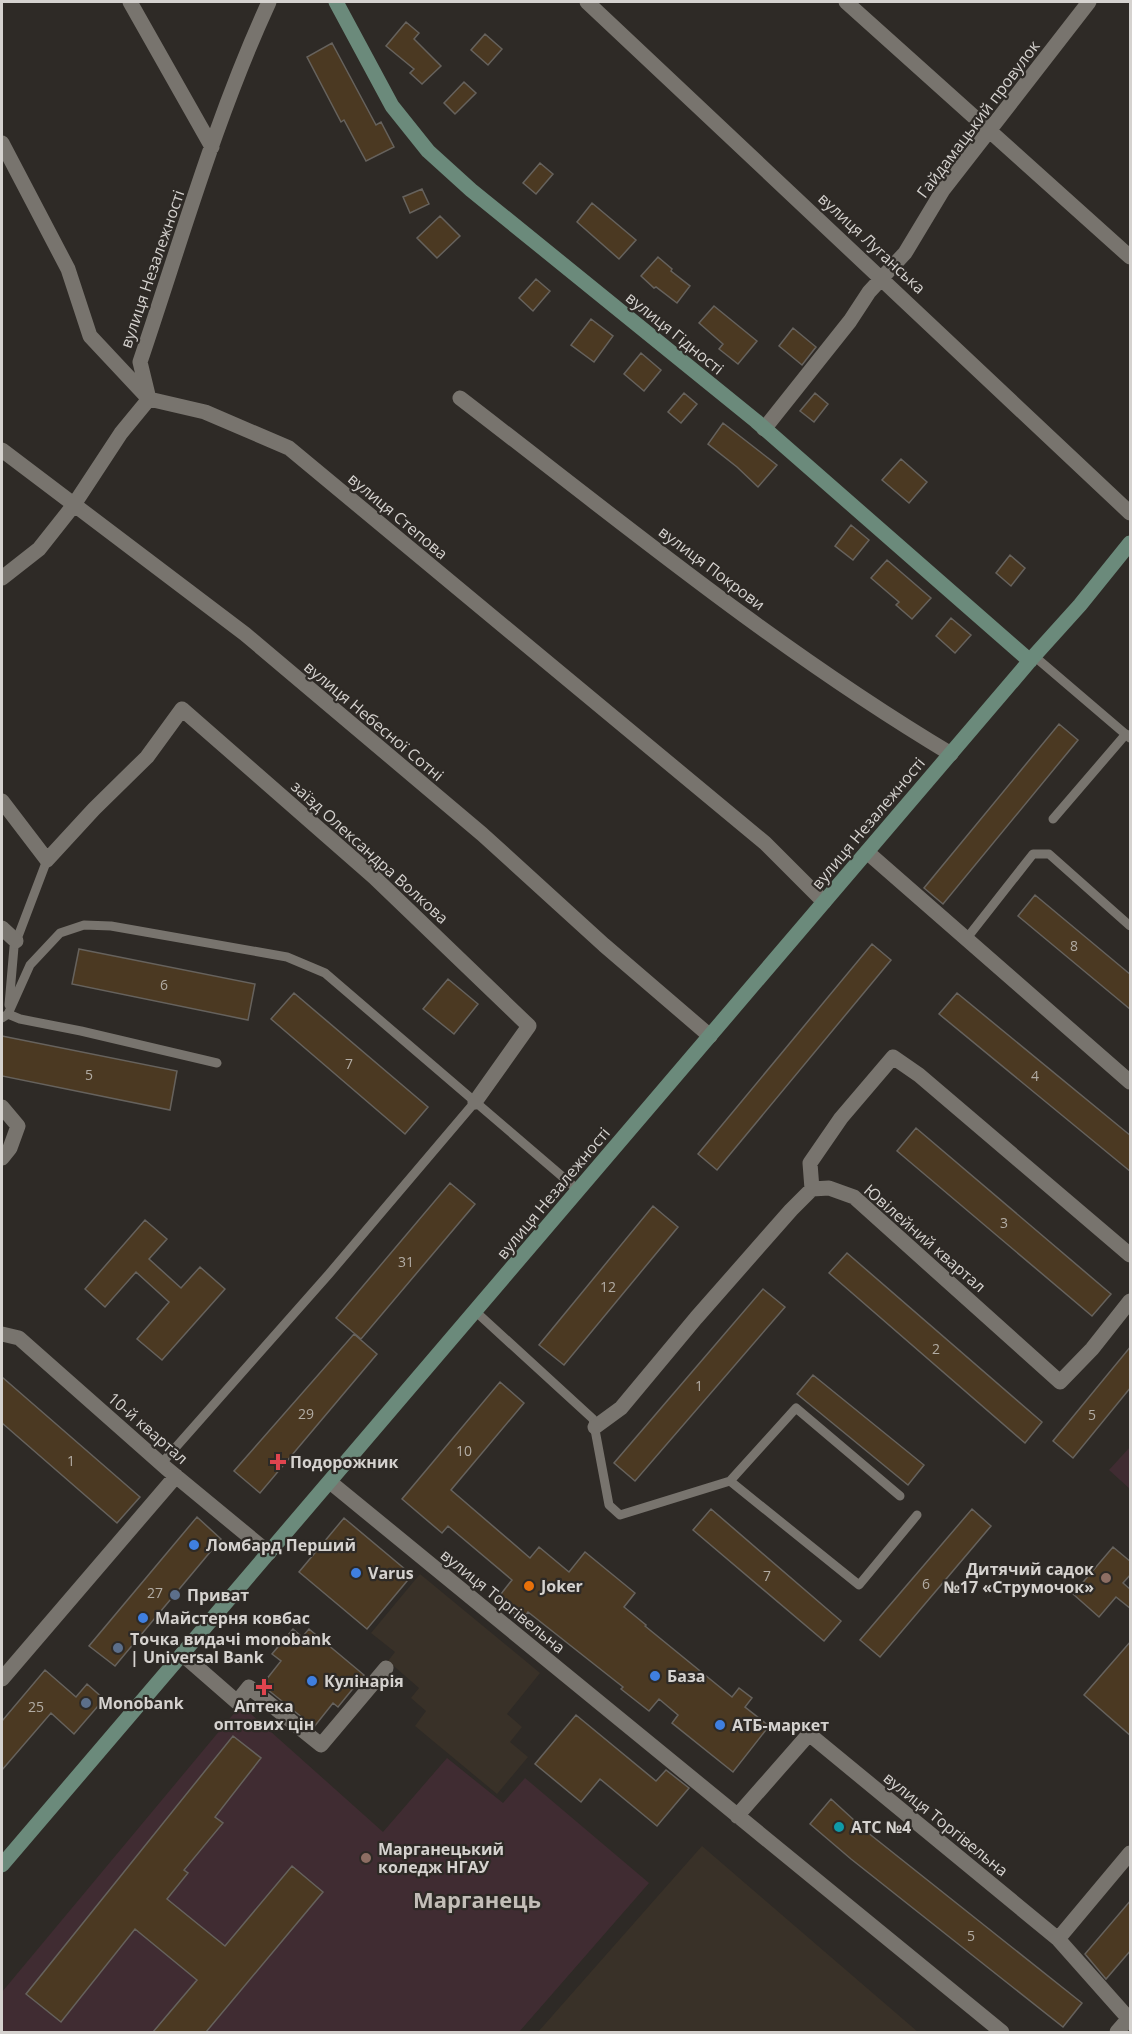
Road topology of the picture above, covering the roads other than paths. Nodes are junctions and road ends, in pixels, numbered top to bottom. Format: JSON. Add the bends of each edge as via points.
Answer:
{"nodes":[{"id":1,"x":130,"y":2,"type":"edge"},
{"id":2,"x":269,"y":2,"type":"edge"},
{"id":3,"x":336,"y":2,"type":"edge"},
{"id":4,"x":587,"y":2,"type":"edge"},
{"id":5,"x":846,"y":2,"type":"edge"},
{"id":6,"x":1089,"y":2,"type":"edge"},
{"id":7,"x":989,"y":132,"type":"junction"},
{"id":8,"x":2,"y":143,"type":"edge"},
{"id":9,"x":212,"y":147,"type":"junction"},
{"id":10,"x":1131,"y":257,"type":"edge"},
{"id":11,"x":881,"y":278,"type":"junction"},
{"id":12,"x":460,"y":398,"type":"dead end"},
{"id":13,"x":148,"y":399,"type":"junction"},
{"id":14,"x":764,"y":429,"type":"junction"},
{"id":15,"x":2,"y":450,"type":"edge"},
{"id":16,"x":73,"y":506,"type":"junction"},
{"id":17,"x":1131,"y":513,"type":"edge"},
{"id":18,"x":1131,"y":543,"type":"edge"},
{"id":19,"x":2,"y":578,"type":"edge"},
{"id":20,"x":1032,"y":658,"type":"junction"},
{"id":21,"x":1128,"y":736,"type":"edge"},
{"id":22,"x":951,"y":754,"type":"junction"},
{"id":23,"x":2,"y":801,"type":"edge"},
{"id":24,"x":1053,"y":819,"type":"dead end"},
{"id":25,"x":867,"y":852,"type":"junction"},
{"id":26,"x":47,"y":861,"type":"junction"},
{"id":27,"x":825,"y":902,"type":"junction"},
{"id":28,"x":1131,"y":926,"type":"edge"},
{"id":29,"x":2,"y":928,"type":"edge"},
{"id":30,"x":967,"y":938,"type":"junction"},
{"id":31,"x":16,"y":941,"type":"junction"},
{"id":32,"x":5,"y":1016,"type":"edge"},
{"id":33,"x":710,"y":1036,"type":"junction"},
{"id":34,"x":217,"y":1063,"type":"dead end"},
{"id":35,"x":1131,"y":1082,"type":"edge"},
{"id":36,"x":475,"y":1102,"type":"junction"},
{"id":37,"x":2,"y":1107,"type":"edge"},
{"id":38,"x":2,"y":1158,"type":"edge"},
{"id":39,"x":812,"y":1189,"type":"junction"},
{"id":40,"x":578,"y":1190,"type":"junction"},
{"id":41,"x":1131,"y":1255,"type":"edge"},
{"id":42,"x":1131,"y":1301,"type":"edge"},
{"id":43,"x":475,"y":1311,"type":"junction"},
{"id":44,"x":2,"y":1334,"type":"edge"},
{"id":45,"x":595,"y":1427,"type":"junction"},
{"id":46,"x":161,"y":1464,"type":"junction"},
{"id":47,"x":176,"y":1476,"type":"junction"},
{"id":48,"x":730,"y":1481,"type":"junction"},
{"id":49,"x":330,"y":1482,"type":"junction"},
{"id":50,"x":900,"y":1496,"type":"dead end"},
{"id":51,"x":917,"y":1515,"type":"dead end"},
{"id":52,"x":269,"y":1552,"type":"junction"},
{"id":53,"x":182,"y":1654,"type":"junction"},
{"id":54,"x":386,"y":1668,"type":"dead end"},
{"id":55,"x":2,"y":1679,"type":"edge"},
{"id":56,"x":737,"y":1816,"type":"junction"},
{"id":57,"x":1131,"y":1853,"type":"edge"},
{"id":58,"x":2,"y":1865,"type":"edge"},
{"id":59,"x":1058,"y":1939,"type":"junction"},
{"id":60,"x":1130,"y":2018,"type":"edge"},
{"id":61,"x":1002,"y":2032,"type":"edge"},
{"id":62,"x":1117,"y":2032,"type":"edge"}],
"edges":[{"from":1,"to":9,"type":"street"},
{"from":2,"to":9,"type":"street","name":"вулиця Незалежності"},
{"from":3,"to":14,"type":"main road","name":"вулиця Гідності","via":[[392,106],[428,151]]},
{"from":4,"to":11,"type":"street","name":"вулиця Луганська"},
{"from":5,"to":7,"type":"street"},
{"from":6,"to":7,"type":"street","name":"Гайдамацький провулок"},
{"from":7,"to":10,"type":"street"},
{"from":7,"to":11,"type":"street","name":"Гайдамацький провулок","via":[[943,190],[905,253]]},
{"from":8,"to":13,"type":"street","via":[[68,269],[90,336]]},
{"from":9,"to":13,"type":"street","name":"вулиця Незалежності","via":[[140,362]]},
{"from":11,"to":14,"type":"street","name":"Гайдамацький провулок"},
{"from":11,"to":17,"type":"street","name":"вулиця Луганська"},
{"from":12,"to":22,"type":"street","name":"вулиця Покрови","via":[[734,609]]},
{"from":13,"to":16,"type":"street"},
{"from":13,"to":27,"type":"street","name":"вулиця Степова","via":[[205,412],[289,448],[765,843]]},
{"from":14,"to":20,"type":"main road","name":"вулиця Гідності"},
{"from":15,"to":16,"type":"street","name":"вулиця Небесної Сотні"},
{"from":16,"to":19,"type":"street","via":[[39,549]]},
{"from":16,"to":33,"type":"street","name":"вулиця Небесної Сотні","via":[[245,634],[482,834]]},
{"from":18,"to":20,"type":"main road","name":"вулиця Незалежності"},
{"from":20,"to":21,"type":"lane"},
{"from":20,"to":22,"type":"main road","name":"вулиця Незалежності"},
{"from":21,"to":24,"type":"lane"},
{"from":22,"to":25,"type":"main road","name":"вулиця Незалежності"},
{"from":23,"to":26,"type":"street"},
{"from":25,"to":27,"type":"main road","name":"вулиця Незалежності"},
{"from":25,"to":30,"type":"street"},
{"from":26,"to":31,"type":"lane"},
{"from":26,"to":36,"type":"street","name":"заїзд Олександра Волкова","via":[[147,758],[182,709],[374,877],[529,1026]]},
{"from":27,"to":33,"type":"main road","name":"вулиця Незалежності"},
{"from":28,"to":30,"type":"lane","via":[[1049,854],[1033,854]]},
{"from":29,"to":31,"type":"street"},
{"from":30,"to":35,"type":"street"},
{"from":31,"to":32,"type":"lane"},
{"from":32,"to":34,"type":"lane"},
{"from":32,"to":36,"type":"lane","via":[[30,965],[60,933],[84,925],[111,926],[287,957],[325,973]]},
{"from":33,"to":40,"type":"main road","name":"вулиця Незалежності"},
{"from":36,"to":40,"type":"lane"},
{"from":36,"to":46,"type":"lane"},
{"from":37,"to":38,"type":"street","via":[[18,1126]]},
{"from":39,"to":41,"type":"street","via":[[810,1163],[841,1118],[893,1058],[928,1083]]},
{"from":39,"to":42,"type":"street","name":"Ювілейний квартал","via":[[829,1188],[854,1197],[1060,1382]]},
{"from":39,"to":45,"type":"street","via":[[621,1408]]},
{"from":40,"to":43,"type":"main road","name":"вулиця Незалежності"},
{"from":43,"to":45,"type":"lane","via":[[593,1419]]},
{"from":43,"to":49,"type":"main road","name":"вулиця Незалежності"},
{"from":44,"to":46,"type":"street","name":"10-й квартал","via":[[18,1338]]},
{"from":45,"to":48,"type":"lane","via":[[609,1505],[620,1515]]},
{"from":46,"to":47,"type":"street","name":"10-й квартал"},
{"from":47,"to":52,"type":"street","name":"10-й квартал"},
{"from":47,"to":55,"type":"street"},
{"from":48,"to":50,"type":"lane","via":[[795,1408]]},
{"from":48,"to":51,"type":"lane","via":[[859,1585]]},
{"from":49,"to":52,"type":"main road","name":"вулиця Незалежності"},
{"from":49,"to":56,"type":"street","name":"вулиця Торгівельна"},
{"from":52,"to":53,"type":"main road","name":"вулиця Незалежності"},
{"from":53,"to":54,"type":"street","via":[[237,1702],[249,1687],[321,1745]]},
{"from":53,"to":58,"type":"main road","name":"вулиця Незалежності"},
{"from":56,"to":59,"type":"street","name":"вулиця Торгівельна","via":[[809,1734]]},
{"from":56,"to":61,"type":"street","name":"вулиця Торгівельна"},
{"from":57,"to":59,"type":"street"},
{"from":59,"to":60,"type":"street"},
{"from":60,"to":62,"type":"street"}]}
